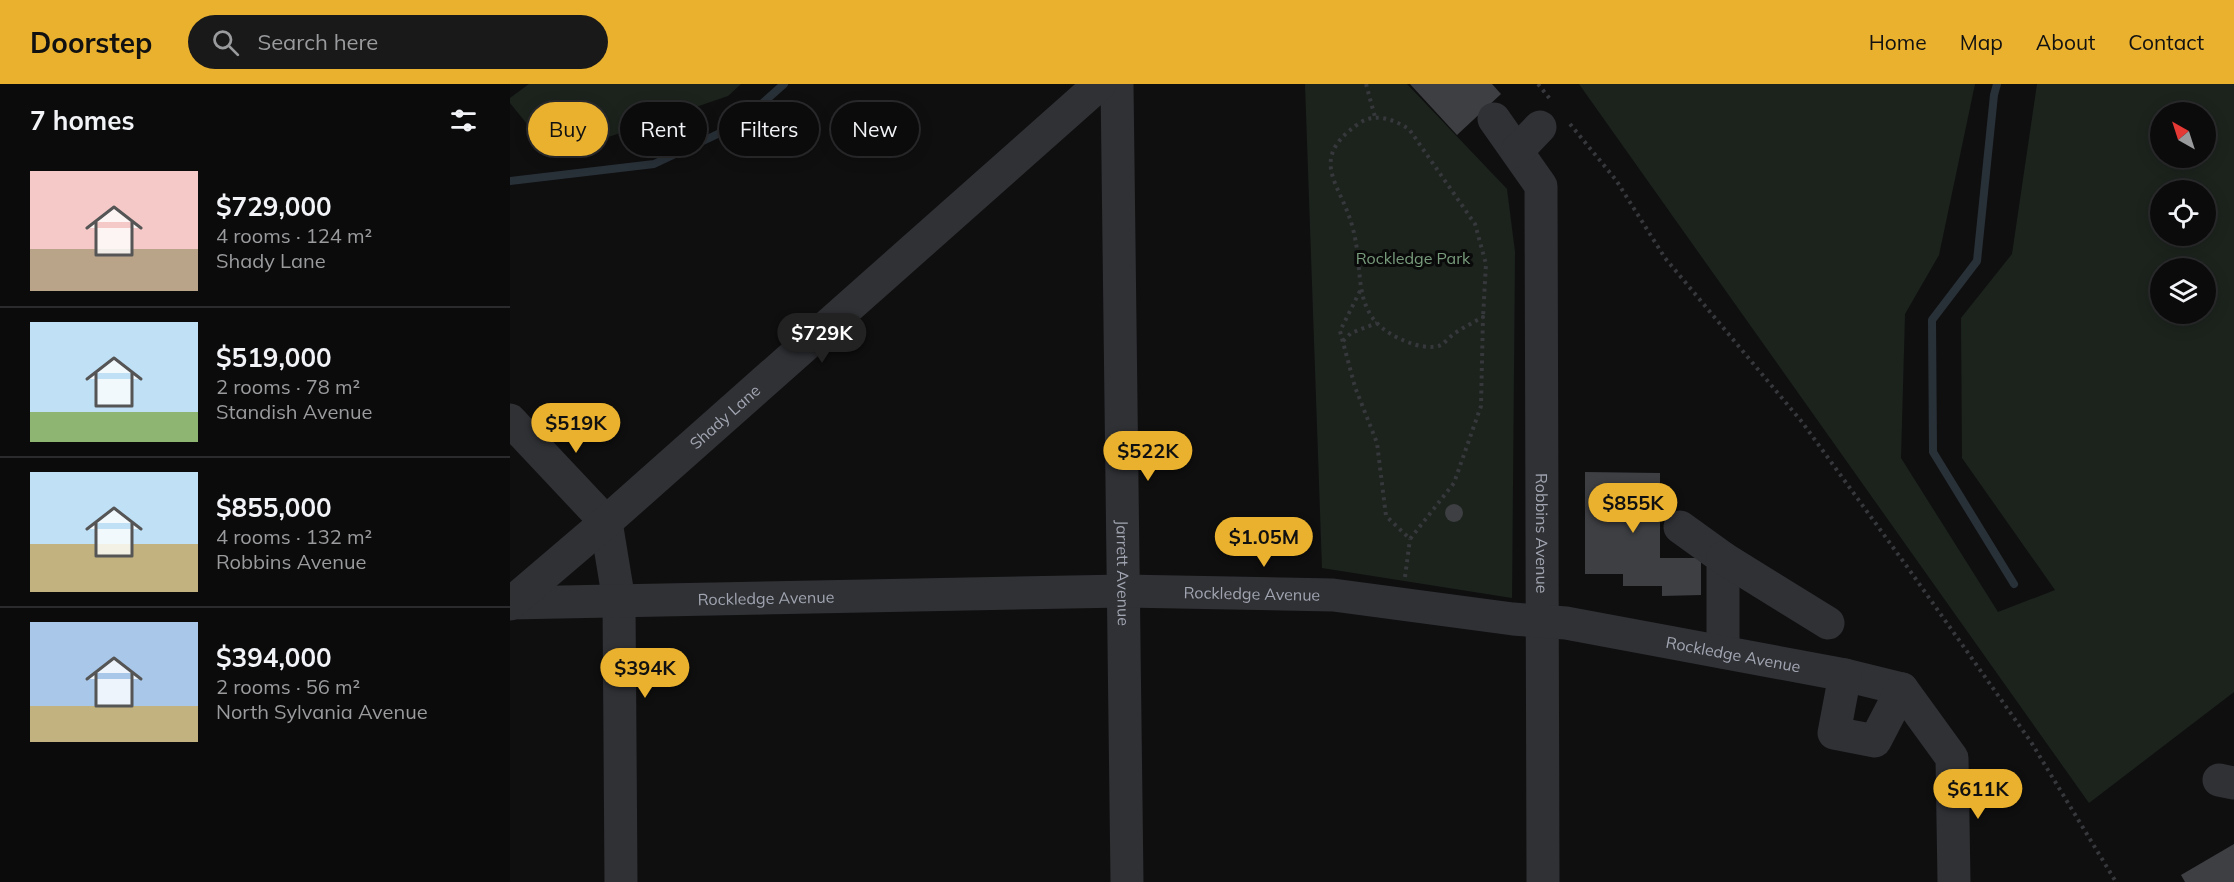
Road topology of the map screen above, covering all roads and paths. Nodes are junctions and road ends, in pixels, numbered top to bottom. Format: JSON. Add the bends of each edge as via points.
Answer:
{"nodes":[{"id":1,"x":1100,"y":84,"type":"edge"},
{"id":2,"x":1117,"y":84,"type":"edge"},
{"id":3,"x":1366,"y":84,"type":"edge"},
{"id":4,"x":1538,"y":84,"type":"edge"},
{"id":5,"x":1375,"y":117,"type":"junction"},
{"id":6,"x":1494,"y":119,"type":"dead end"},
{"id":7,"x":1555,"y":119,"type":"junction"},
{"id":8,"x":1517,"y":151,"type":"junction"},
{"id":9,"x":1360,"y":291,"type":"junction"},
{"id":10,"x":1483,"y":317,"type":"junction"},
{"id":11,"x":1377,"y":323,"type":"junction"},
{"id":12,"x":1342,"y":342,"type":"junction"},
{"id":13,"x":510,"y":420,"type":"edge"},
{"id":14,"x":606,"y":522,"type":"junction"},
{"id":15,"x":1680,"y":528,"type":"dead end"},
{"id":16,"x":1410,"y":539,"type":"junction"},
{"id":17,"x":1723,"y":558,"type":"junction"},
{"id":18,"x":1124,"y":591,"type":"junction"},
{"id":19,"x":619,"y":601,"type":"junction"},
{"id":20,"x":510,"y":603,"type":"edge"},
{"id":21,"x":1401,"y":604,"type":"junction"},
{"id":22,"x":1540,"y":621,"type":"junction"},
{"id":23,"x":1828,"y":623,"type":"dead end"},
{"id":24,"x":1723,"y":652,"type":"junction"},
{"id":25,"x":1845,"y":675,"type":"junction"},
{"id":26,"x":1902,"y":689,"type":"junction"},
{"id":27,"x":621,"y":882,"type":"edge"},
{"id":28,"x":1127,"y":882,"type":"edge"},
{"id":29,"x":1543,"y":882,"type":"edge"},
{"id":30,"x":1954,"y":882,"type":"edge"},
{"id":31,"x":2116,"y":882,"type":"edge"}],
"edges":[{"from":1,"to":14,"type":"street","name":"Shady Lane"},
{"from":2,"to":18,"type":"street","name":"Jarrett Avenue"},
{"from":3,"to":5,"type":"path"},
{"from":4,"to":7,"type":"path"},
{"from":5,"to":9,"type":"path","via":[[1343,135],[1330,154],[1333,180],[1353,229]]},
{"from":5,"to":10,"type":"path","via":[[1409,129],[1474,224],[1486,264]]},
{"from":6,"to":8,"type":"street"},
{"from":7,"to":8,"type":"street"},
{"from":7,"to":31,"type":"path","via":[[1616,180],[1665,258],[1802,422],[2031,742]]},
{"from":8,"to":22,"type":"street","name":"Robbins Avenue","via":[[1541,186]]},
{"from":9,"to":11,"type":"path"},
{"from":9,"to":12,"type":"path","via":[[1340,331]]},
{"from":10,"to":11,"type":"path","via":[[1440,346],[1419,347]]},
{"from":10,"to":16,"type":"path","via":[[1481,406],[1454,483]]},
{"from":11,"to":12,"type":"path","via":[[1352,333]]},
{"from":12,"to":16,"type":"path","via":[[1377,443],[1386,516]]},
{"from":13,"to":14,"type":"street"},
{"from":14,"to":19,"type":"street"},
{"from":14,"to":20,"type":"street","name":"Shady Lane"},
{"from":15,"to":17,"type":"street"},
{"from":16,"to":21,"type":"path"},
{"from":17,"to":23,"type":"street"},
{"from":17,"to":24,"type":"street"},
{"from":18,"to":19,"type":"street","name":"Rockledge Avenue"},
{"from":18,"to":21,"type":"street","name":"Rockledge Avenue","via":[[1333,595]]},
{"from":18,"to":28,"type":"street","name":"Jarrett Avenue"},
{"from":19,"to":20,"type":"street","name":"Rockledge Avenue"},
{"from":19,"to":27,"type":"street"},
{"from":21,"to":22,"type":"street","name":"Rockledge Avenue"},
{"from":22,"to":24,"type":"street","name":"Rockledge Avenue"},
{"from":22,"to":29,"type":"street","name":"Robbins Avenue"},
{"from":24,"to":25,"type":"street","name":"Rockledge Avenue"},
{"from":25,"to":26,"type":"street","name":"Rockledge Avenue"},
{"from":25,"to":26,"type":"street","via":[[1834,734],[1875,741]]},
{"from":26,"to":30,"type":"street","via":[[1952,758]]}]}
